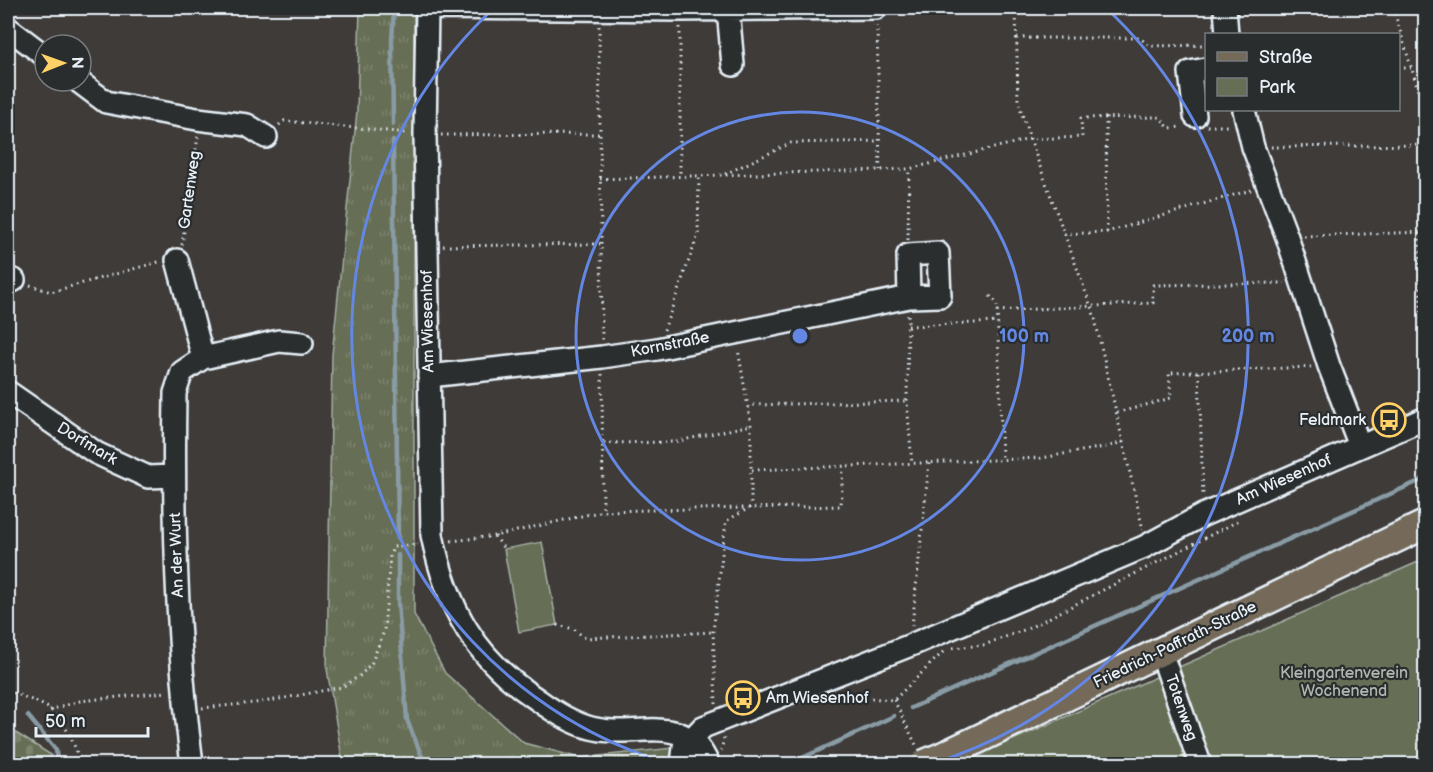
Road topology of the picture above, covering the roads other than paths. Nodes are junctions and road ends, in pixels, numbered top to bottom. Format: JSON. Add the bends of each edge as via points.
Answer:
{"nodes":[{"id":1,"x":428,"y":8,"type":"edge"},
{"id":2,"x":827,"y":8,"type":"edge"},
{"id":3,"x":876,"y":8,"type":"edge"},
{"id":4,"x":1225,"y":8,"type":"edge"},
{"id":5,"x":728,"y":9,"type":"junction"},
{"id":6,"x":8,"y":28,"type":"edge"},
{"id":7,"x":1227,"y":33,"type":"edge"},
{"id":8,"x":33,"y":47,"type":"edge"},
{"id":9,"x":733,"y":65,"type":"dead end"},
{"id":10,"x":1205,"y":69,"type":"edge"},
{"id":11,"x":93,"y":92,"type":"edge"},
{"id":12,"x":1246,"y":117,"type":"edge"},
{"id":13,"x":1197,"y":123,"type":"road end"},
{"id":14,"x":271,"y":133,"type":"road end"},
{"id":15,"x":177,"y":260,"type":"road end"},
{"id":16,"x":909,"y":297,"type":"junction"},
{"id":17,"x":302,"y":344,"type":"dead end"},
{"id":18,"x":203,"y":358,"type":"junction"},
{"id":19,"x":429,"y":376,"type":"junction"},
{"id":20,"x":8,"y":392,"type":"edge"},
{"id":21,"x":1425,"y":418,"type":"edge"},
{"id":22,"x":1360,"y":446,"type":"junction"},
{"id":23,"x":174,"y":476,"type":"junction"},
{"id":24,"x":1425,"y":524,"type":"edge"},
{"id":25,"x":1161,"y":652,"type":"junction"},
{"id":26,"x":690,"y":738,"type":"junction"},
{"id":27,"x":929,"y":757,"type":"edge"},
{"id":28,"x":192,"y":765,"type":"edge"},
{"id":29,"x":682,"y":765,"type":"edge"},
{"id":30,"x":708,"y":765,"type":"edge"},
{"id":31,"x":1200,"y":765,"type":"edge"}],
"edges":[{"from":1,"to":5,"type":"street"},
{"from":1,"to":19,"type":"street","name":"Am Wiesenhof","via":[[425,135]]},
{"from":2,"to":3,"type":"street"},
{"from":2,"to":5,"type":"street"},
{"from":4,"to":7,"type":"street"},
{"from":5,"to":9,"type":"street"},
{"from":6,"to":8,"type":"street"},
{"from":10,"to":13,"type":"street","via":[[1190,72]]},
{"from":11,"to":14,"type":"street","via":[[106,102],[247,125]]},
{"from":12,"to":22,"type":"street","via":[[1253,147]]},
{"from":15,"to":18,"type":"street"},
{"from":16,"to":16,"type":"street","name":"Kornstraße","via":[[908,255],[938,253],[940,296]]},
{"from":16,"to":19,"type":"street","name":"Kornstraße","via":[[657,349]]},
{"from":17,"to":18,"type":"street","name":"An der Wurt","via":[[279,341]]},
{"from":18,"to":23,"type":"street","name":"An der Wurt","via":[[182,372],[177,382]]},
{"from":19,"to":26,"type":"street","name":"Am Wiesenhof","via":[[426,544],[466,630],[484,655],[526,693],[588,727],[616,732],[657,729]]},
{"from":20,"to":23,"type":"street","name":"Dorfmark","via":[[96,453],[148,477]]},
{"from":21,"to":22,"type":"street","name":"Am Wiesenhof"},
{"from":22,"to":26,"type":"street","name":"Am Wiesenhof","via":[[1203,515],[1144,546],[910,645],[720,719]]},
{"from":23,"to":28,"type":"street","name":"An der Wurt","via":[[184,700]]},
{"from":24,"to":25,"type":"main road","name":"Friedrich-Paffrath-Straße"},
{"from":25,"to":27,"type":"main road","name":"Friedrich-Paffrath-Straße"},
{"from":25,"to":31,"type":"street","name":"Totenweg"},
{"from":26,"to":29,"type":"street","via":[[684,747]]},
{"from":26,"to":30,"type":"street"}]}
